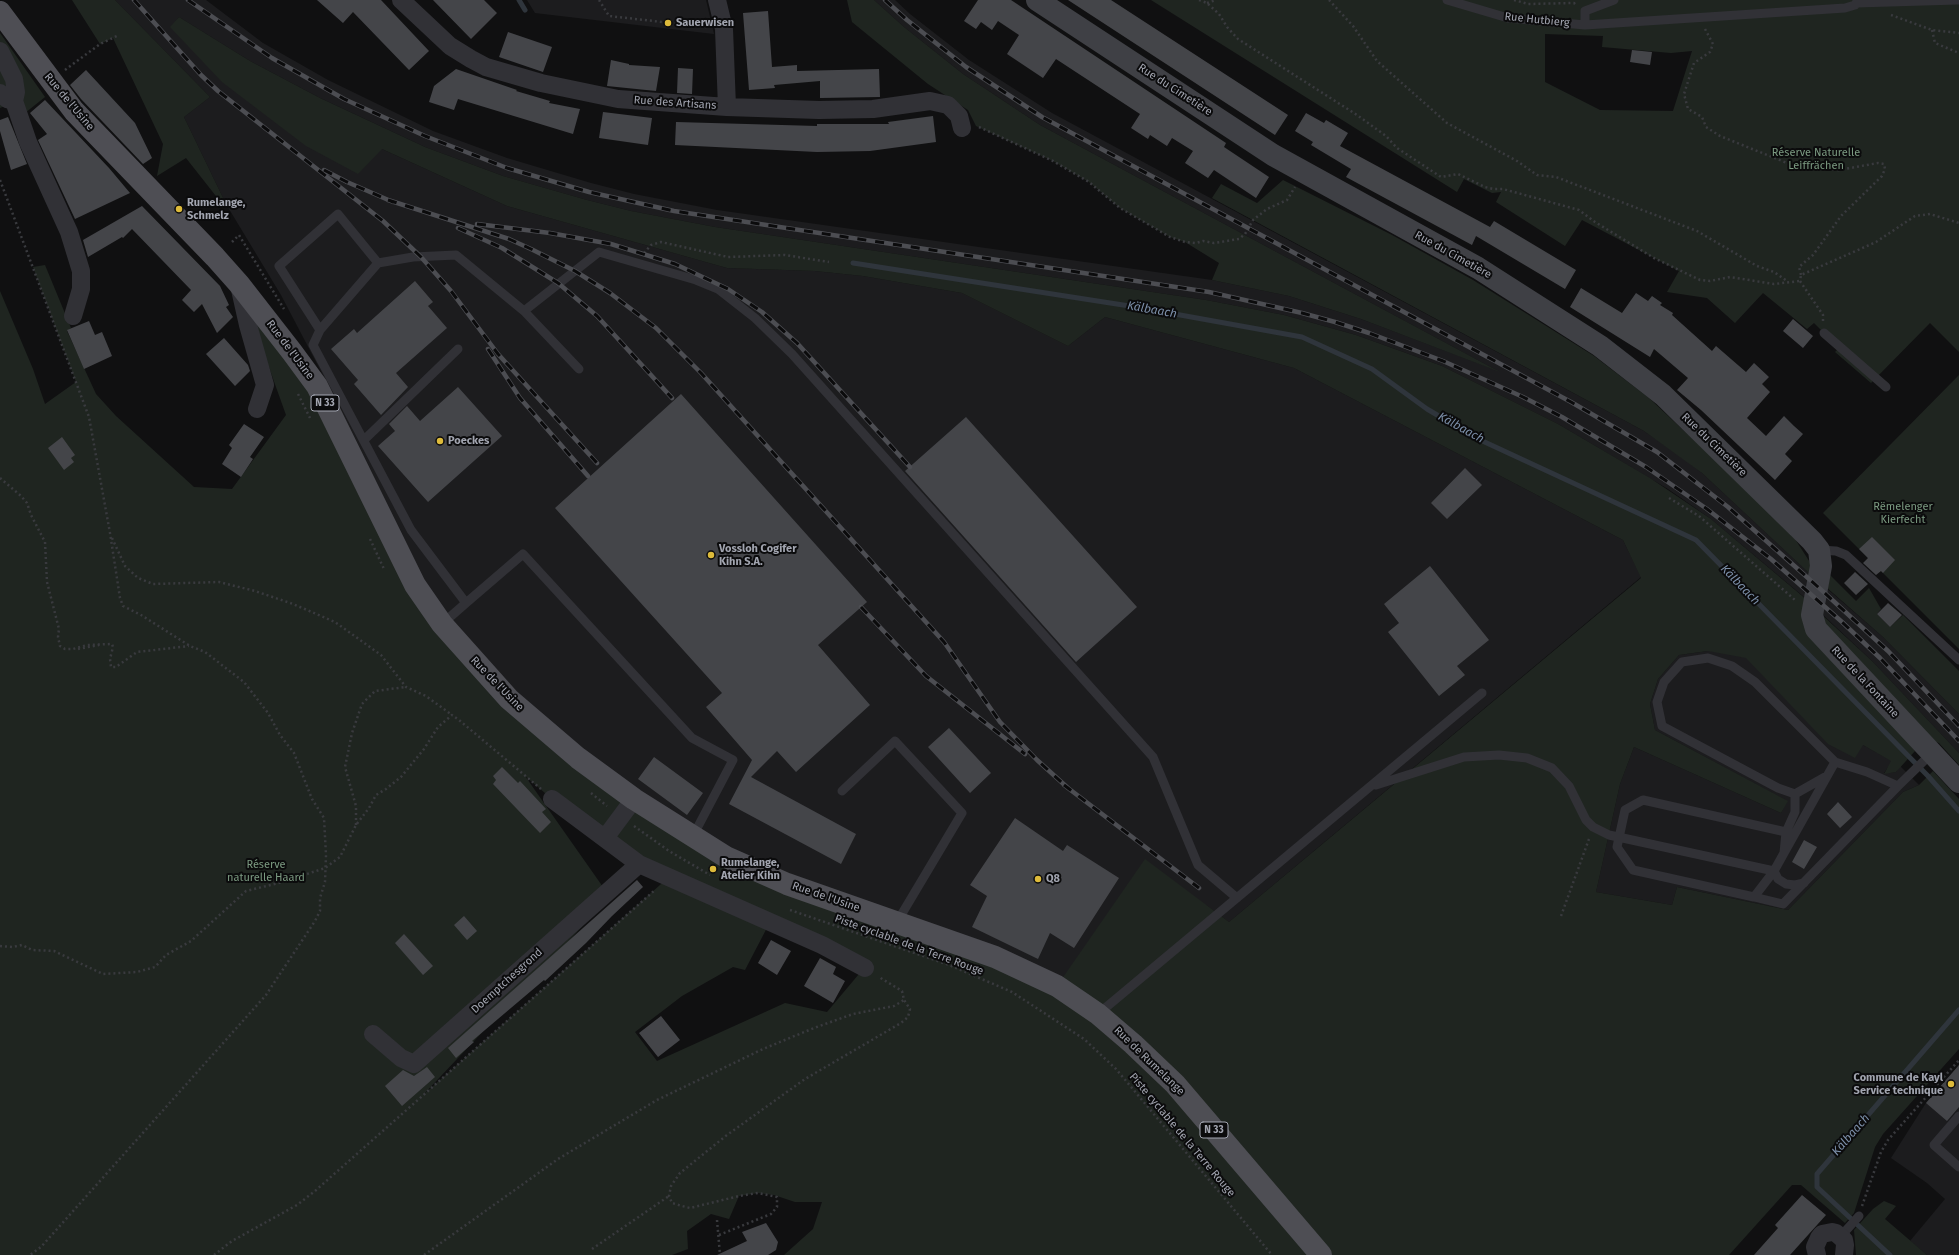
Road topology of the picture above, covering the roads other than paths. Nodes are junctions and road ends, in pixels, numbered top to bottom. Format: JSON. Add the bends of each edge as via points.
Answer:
{"nodes":[{"id":1,"x":401,"y":0,"type":"edge"},
{"id":2,"x":717,"y":0,"type":"edge"},
{"id":3,"x":1037,"y":0,"type":"edge"},
{"id":4,"x":1447,"y":0,"type":"edge"},
{"id":5,"x":1614,"y":0,"type":"edge"},
{"id":6,"x":1958,"y":0,"type":"edge"},
{"id":7,"x":1858,"y":2,"type":"edge"},
{"id":8,"x":2,"y":19,"type":"edge"},
{"id":9,"x":1585,"y":24,"type":"junction"},
{"id":10,"x":0,"y":51,"type":"edge"},
{"id":11,"x":7,"y":97,"type":"edge"},
{"id":12,"x":727,"y":107,"type":"junction"},
{"id":13,"x":962,"y":128,"type":"road end"},
{"id":14,"x":378,"y":263,"type":"junction"},
{"id":15,"x":239,"y":284,"type":"junction"},
{"id":16,"x":524,"y":311,"type":"junction"},
{"id":17,"x":73,"y":316,"type":"dead end"},
{"id":18,"x":320,"y":330,"type":"junction"},
{"id":19,"x":1824,"y":333,"type":"road end"},
{"id":20,"x":458,"y":349,"type":"dead end"},
{"id":21,"x":579,"y":369,"type":"dead end"},
{"id":22,"x":1886,"y":387,"type":"dead end"},
{"id":23,"x":257,"y":409,"type":"dead end"},
{"id":24,"x":364,"y":440,"type":"junction"},
{"id":25,"x":1820,"y":558,"type":"junction"},
{"id":26,"x":466,"y":603,"type":"junction"},
{"id":27,"x":442,"y":624,"type":"junction"},
{"id":28,"x":1959,"y":660,"type":"edge"},
{"id":29,"x":1482,"y":693,"type":"dead end"},
{"id":30,"x":1928,"y":757,"type":"junction"},
{"id":31,"x":1835,"y":762,"type":"junction"},
{"id":32,"x":1826,"y":777,"type":"junction"},
{"id":33,"x":1959,"y":782,"type":"edge"},
{"id":34,"x":1370,"y":786,"type":"junction"},
{"id":35,"x":1898,"y":786,"type":"junction"},
{"id":36,"x":842,"y":791,"type":"dead end"},
{"id":37,"x":1795,"y":794,"type":"junction"},
{"id":38,"x":634,"y":798,"type":"junction"},
{"id":39,"x":552,"y":799,"type":"road end"},
{"id":40,"x":1786,"y":832,"type":"junction"},
{"id":41,"x":693,"y":836,"type":"junction"},
{"id":42,"x":1619,"y":836,"type":"junction"},
{"id":43,"x":605,"y":838,"type":"junction"},
{"id":44,"x":1784,"y":853,"type":"junction"},
{"id":45,"x":638,"y":864,"type":"junction"},
{"id":46,"x":1774,"y":871,"type":"junction"},
{"id":47,"x":1804,"y":883,"type":"junction"},
{"id":48,"x":1754,"y":897,"type":"junction"},
{"id":49,"x":1237,"y":898,"type":"junction"},
{"id":50,"x":897,"y":922,"type":"junction"},
{"id":51,"x":927,"y":932,"type":"joint"},
{"id":52,"x":865,"y":968,"type":"road end"},
{"id":53,"x":1098,"y":1014,"type":"junction"},
{"id":54,"x":373,"y":1034,"type":"dead end"},
{"id":55,"x":1959,"y":1116,"type":"edge"},
{"id":56,"x":1959,"y":1167,"type":"edge"},
{"id":57,"x":1859,"y":1216,"type":"road end"},
{"id":58,"x":1840,"y":1236,"type":"junction"},
{"id":59,"x":1321,"y":1255,"type":"edge"},
{"id":60,"x":1817,"y":1255,"type":"edge"},
{"id":61,"x":1844,"y":1255,"type":"edge"}],
"edges":[{"from":1,"to":12,"type":"street","name":"Rue des Artisans","via":[[450,46],[486,67],[541,83],[618,98]]},
{"from":2,"to":12,"type":"street","via":[[724,28]]},
{"from":3,"to":25,"type":"main road","name":"Rue du Cimetière","via":[[1273,155],[1478,268],[1600,346],[1663,395],[1789,517],[1812,541]]},
{"from":4,"to":9,"type":"lane","name":"Rue Hutbierg","via":[[1508,18]]},
{"from":5,"to":9,"type":"lane","name":"Rue Hutbierg","via":[[1585,10]]},
{"from":6,"to":7,"type":"lane"},
{"from":7,"to":9,"type":"lane","via":[[1846,8]]},
{"from":8,"to":15,"type":"main road","name":"Rue de l'Usine","number":"N 33","via":[[74,111]]},
{"from":10,"to":11,"type":"street","via":[[14,79],[16,92]]},
{"from":11,"to":17,"type":"street","via":[[69,232],[81,271],[81,289]]},
{"from":12,"to":13,"type":"street","name":"Rue des Artisans","via":[[873,109],[930,101],[948,105],[959,116]]},
{"from":14,"to":16,"type":"lane","via":[[413,257],[456,255]]},
{"from":14,"to":18,"type":"lane"},
{"from":14,"to":18,"type":"lane","via":[[338,214],[279,266]]},
{"from":15,"to":23,"type":"street","name":"Rue de l'Usine","via":[[265,386]]},
{"from":15,"to":27,"type":"main road","name":"Rue de l'Usine","number":"N 33","via":[[317,386],[415,585]]},
{"from":16,"to":21,"type":"lane"},
{"from":16,"to":49,"type":"lane","via":[[599,252],[696,280],[718,289],[755,318],[792,354],[1153,757],[1198,865]]},
{"from":18,"to":24,"type":"lane","via":[[313,345]]},
{"from":19,"to":22,"type":"lane"},
{"from":20,"to":24,"type":"lane"},
{"from":24,"to":26,"type":"lane","via":[[411,530]]},
{"from":25,"to":28,"type":"lane","via":[[1836,551],[1846,555]]},
{"from":25,"to":30,"type":"main road","name":"Rue de la Fontaine","via":[[1812,615],[1816,629]]},
{"from":26,"to":27,"type":"lane"},
{"from":26,"to":41,"type":"lane","via":[[523,554],[692,738],[733,760]]},
{"from":27,"to":38,"type":"main road","name":"Rue de l'Usine","number":"N 33","via":[[509,699],[578,758]]},
{"from":29,"to":34,"type":"lane"},
{"from":30,"to":33,"type":"main road","name":"Rue de la Fontaine"},
{"from":30,"to":35,"type":"lane"},
{"from":31,"to":32,"type":"lane"},
{"from":31,"to":35,"type":"lane"},
{"from":31,"to":37,"type":"lane","via":[[1755,682],[1732,666],[1708,658],[1682,662],[1664,682],[1657,702],[1662,726],[1778,788]]},
{"from":32,"to":37,"type":"lane"},
{"from":32,"to":44,"type":"lane"},
{"from":34,"to":42,"type":"lane","via":[[1464,757],[1499,755],[1527,758],[1552,768],[1570,786],[1586,820],[1593,827],[1609,835]]},
{"from":34,"to":49,"type":"lane"},
{"from":35,"to":47,"type":"lane"},
{"from":36,"to":50,"type":"lane","via":[[895,741],[962,813]]},
{"from":37,"to":40,"type":"lane","via":[[1795,812]]},
{"from":38,"to":41,"type":"main road","name":"Rue de l'Usine","number":"N 33"},
{"from":38,"to":43,"type":"street"},
{"from":39,"to":43,"type":"street"},
{"from":40,"to":42,"type":"lane","via":[[1643,800],[1625,810]]},
{"from":40,"to":44,"type":"lane"},
{"from":41,"to":50,"type":"main road","name":"Rue de l'Usine","number":"N 33","via":[[726,857],[786,884]]},
{"from":42,"to":46,"type":"lane"},
{"from":42,"to":48,"type":"lane","via":[[1617,847],[1633,870]]},
{"from":43,"to":45,"type":"street"},
{"from":44,"to":46,"type":"lane"},
{"from":45,"to":52,"type":"street","via":[[822,945]]},
{"from":45,"to":54,"type":"street","name":"Doemptchesgrond","via":[[414,1064],[401,1058]]},
{"from":46,"to":47,"type":"lane","via":[[1778,879],[1786,884]]},
{"from":46,"to":48,"type":"lane"},
{"from":47,"to":48,"type":"lane","via":[[1783,904]]},
{"from":49,"to":53,"type":"lane"},
{"from":50,"to":51,"type":"main road","name":"Rue de l'Usine","number":"N 33"},
{"from":51,"to":53,"type":"main road","name":"Rue de Rumelange","number":"N 33","via":[[995,957],[1057,986]]},
{"from":53,"to":59,"type":"main road","name":"Rue de Rumelange","number":"N 33","via":[[1175,1084]]},
{"from":55,"to":56,"type":"lane","via":[[1934,1145]]},
{"from":57,"to":58,"type":"lane"},
{"from":58,"to":60,"type":"street","via":[[1832,1232],[1822,1234],[1815,1247]]},
{"from":58,"to":61,"type":"street","via":[[1845,1245]]}]}
